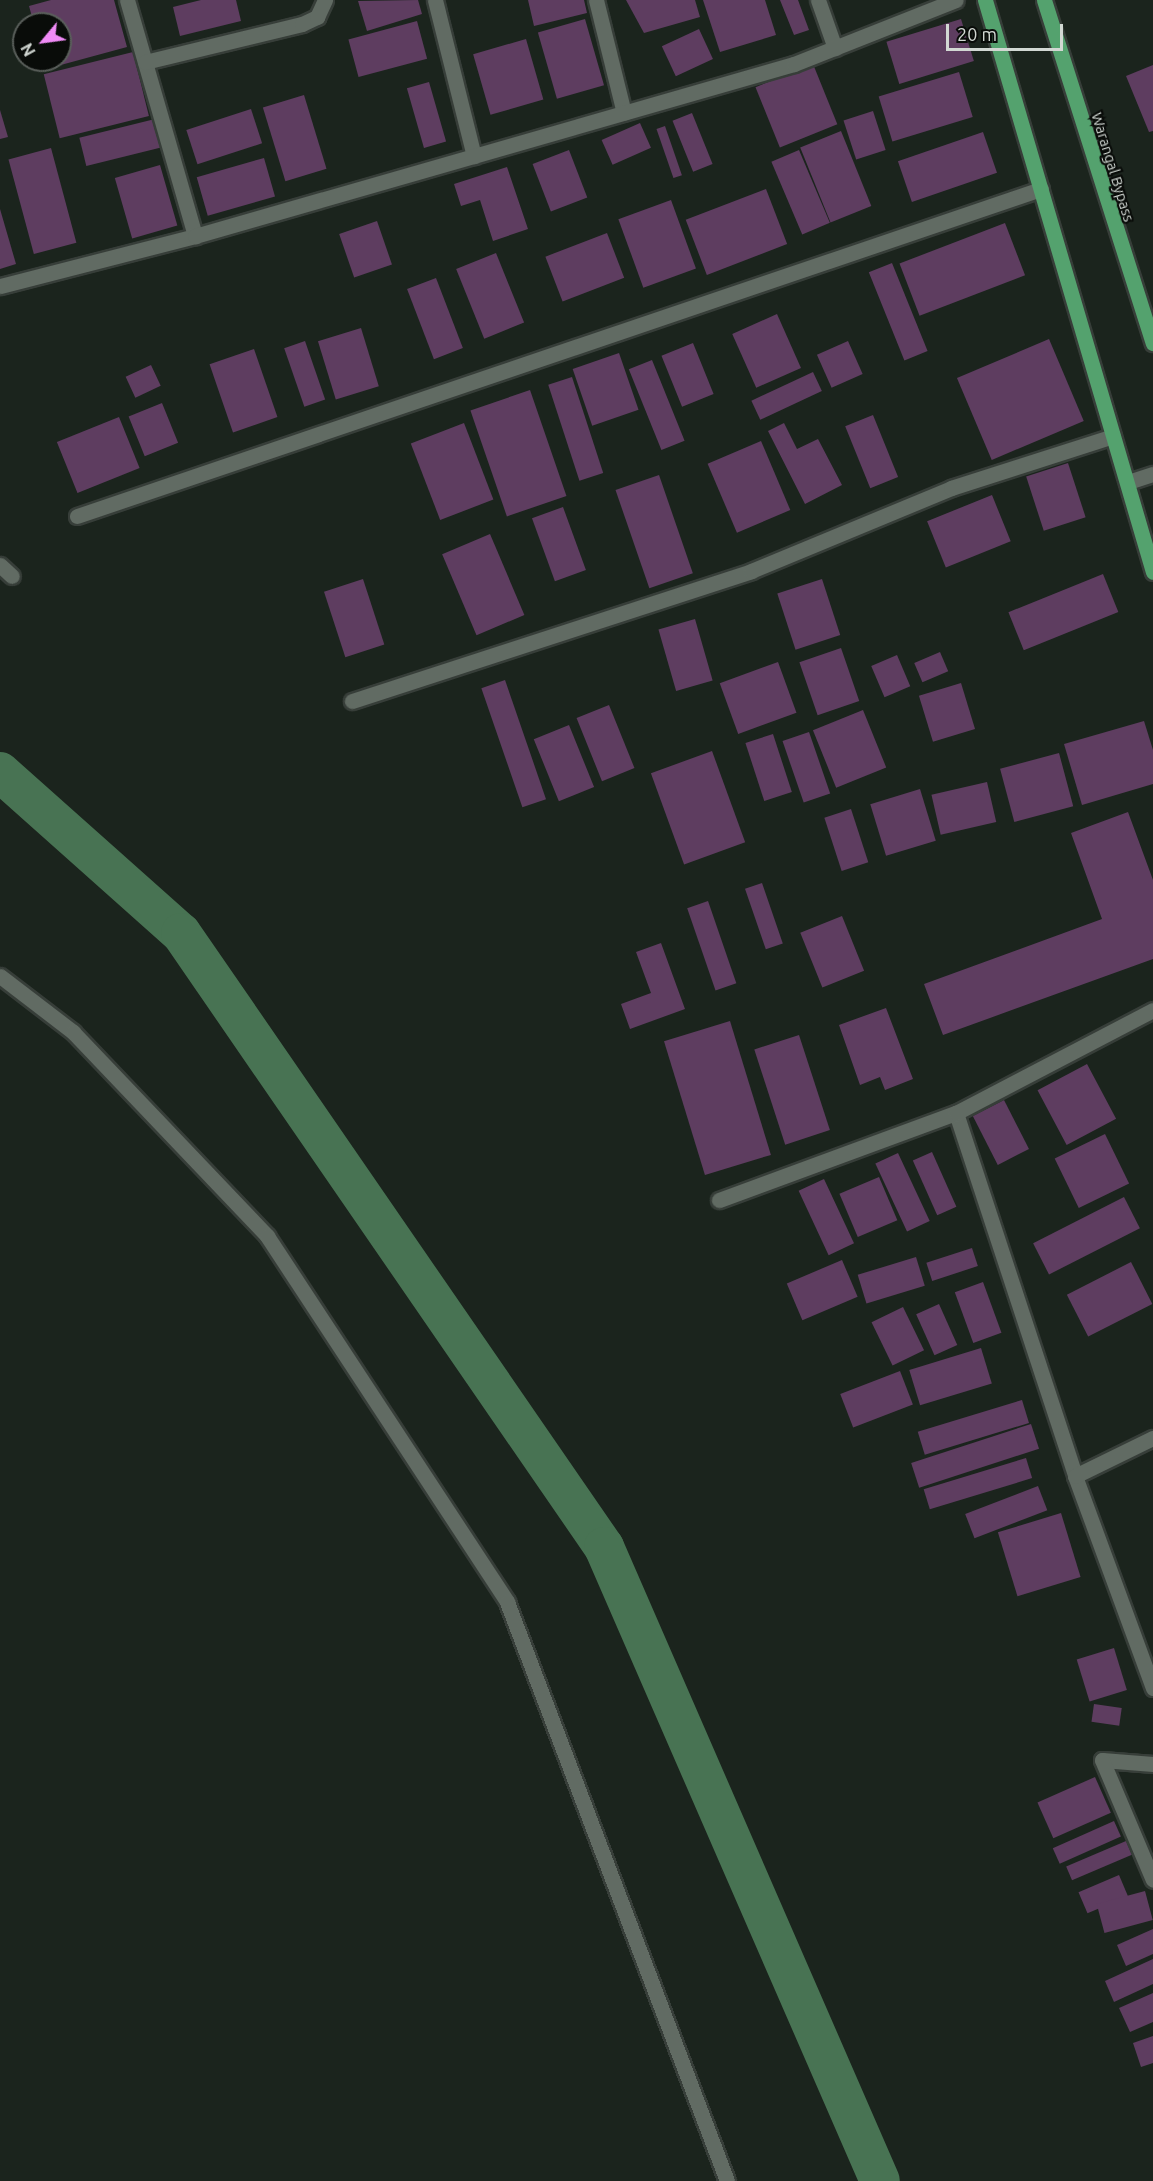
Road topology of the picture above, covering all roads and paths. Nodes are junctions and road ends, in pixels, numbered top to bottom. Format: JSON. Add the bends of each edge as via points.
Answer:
{"nodes":[{"id":1,"x":127,"y":0,"type":"edge"},
{"id":2,"x":325,"y":0,"type":"edge"},
{"id":3,"x":435,"y":0,"type":"edge"},
{"id":4,"x":596,"y":0,"type":"edge"},
{"id":5,"x":818,"y":0,"type":"edge"},
{"id":6,"x":956,"y":0,"type":"edge"},
{"id":7,"x":986,"y":0,"type":"edge"},
{"id":8,"x":1044,"y":0,"type":"edge"},
{"id":9,"x":835,"y":48,"type":"junction"},
{"id":10,"x":145,"y":62,"type":"junction"},
{"id":11,"x":624,"y":113,"type":"junction"},
{"id":12,"x":474,"y":156,"type":"junction"},
{"id":13,"x":1041,"y":189,"type":"junction"},
{"id":14,"x":195,"y":236,"type":"junction"},
{"id":15,"x":0,"y":286,"type":"edge"},
{"id":16,"x":1153,"y":343,"type":"edge"},
{"id":17,"x":1113,"y":436,"type":"junction"},
{"id":18,"x":1153,"y":474,"type":"edge"},
{"id":19,"x":1128,"y":482,"type":"junction"},
{"id":20,"x":77,"y":516,"type":"dead end"},
{"id":21,"x":0,"y":566,"type":"edge"},
{"id":22,"x":1153,"y":572,"type":"edge"},
{"id":23,"x":12,"y":576,"type":"dead end"},
{"id":24,"x":352,"y":701,"type":"dead end"},
{"id":25,"x":0,"y":976,"type":"edge"},
{"id":26,"x":1153,"y":1010,"type":"edge"},
{"id":27,"x":956,"y":1113,"type":"junction"},
{"id":28,"x":719,"y":1200,"type":"dead end"},
{"id":29,"x":1153,"y":1438,"type":"edge"},
{"id":30,"x":1075,"y":1476,"type":"junction"},
{"id":31,"x":1153,"y":1688,"type":"edge"},
{"id":32,"x":1153,"y":1764,"type":"edge"},
{"id":33,"x":1153,"y":1880,"type":"edge"},
{"id":34,"x":727,"y":2181,"type":"edge"}],
"edges":[{"from":1,"to":10,"type":"street"},
{"from":2,"to":10,"type":"street","via":[[317,17],[302,24]]},
{"from":3,"to":12,"type":"street"},
{"from":4,"to":11,"type":"street"},
{"from":5,"to":9,"type":"street"},
{"from":6,"to":9,"type":"street"},
{"from":7,"to":13,"type":"main road"},
{"from":8,"to":16,"type":"main road","name":"Warangal Bypass"},
{"from":9,"to":11,"type":"street"},
{"from":10,"to":14,"type":"street"},
{"from":11,"to":12,"type":"street"},
{"from":12,"to":14,"type":"street"},
{"from":13,"to":17,"type":"main road"},
{"from":13,"to":20,"type":"street"},
{"from":14,"to":15,"type":"street"},
{"from":17,"to":19,"type":"main road"},
{"from":17,"to":24,"type":"street","via":[[951,488],[751,571]]},
{"from":18,"to":19,"type":"street"},
{"from":19,"to":22,"type":"main road"},
{"from":21,"to":23,"type":"street"},
{"from":25,"to":34,"type":"street","via":[[73,1032],[267,1236],[507,1602]]},
{"from":26,"to":27,"type":"street"},
{"from":27,"to":28,"type":"street"},
{"from":27,"to":30,"type":"street"},
{"from":29,"to":30,"type":"street"},
{"from":30,"to":31,"type":"street"},
{"from":32,"to":33,"type":"street","via":[[1102,1760]]}]}
